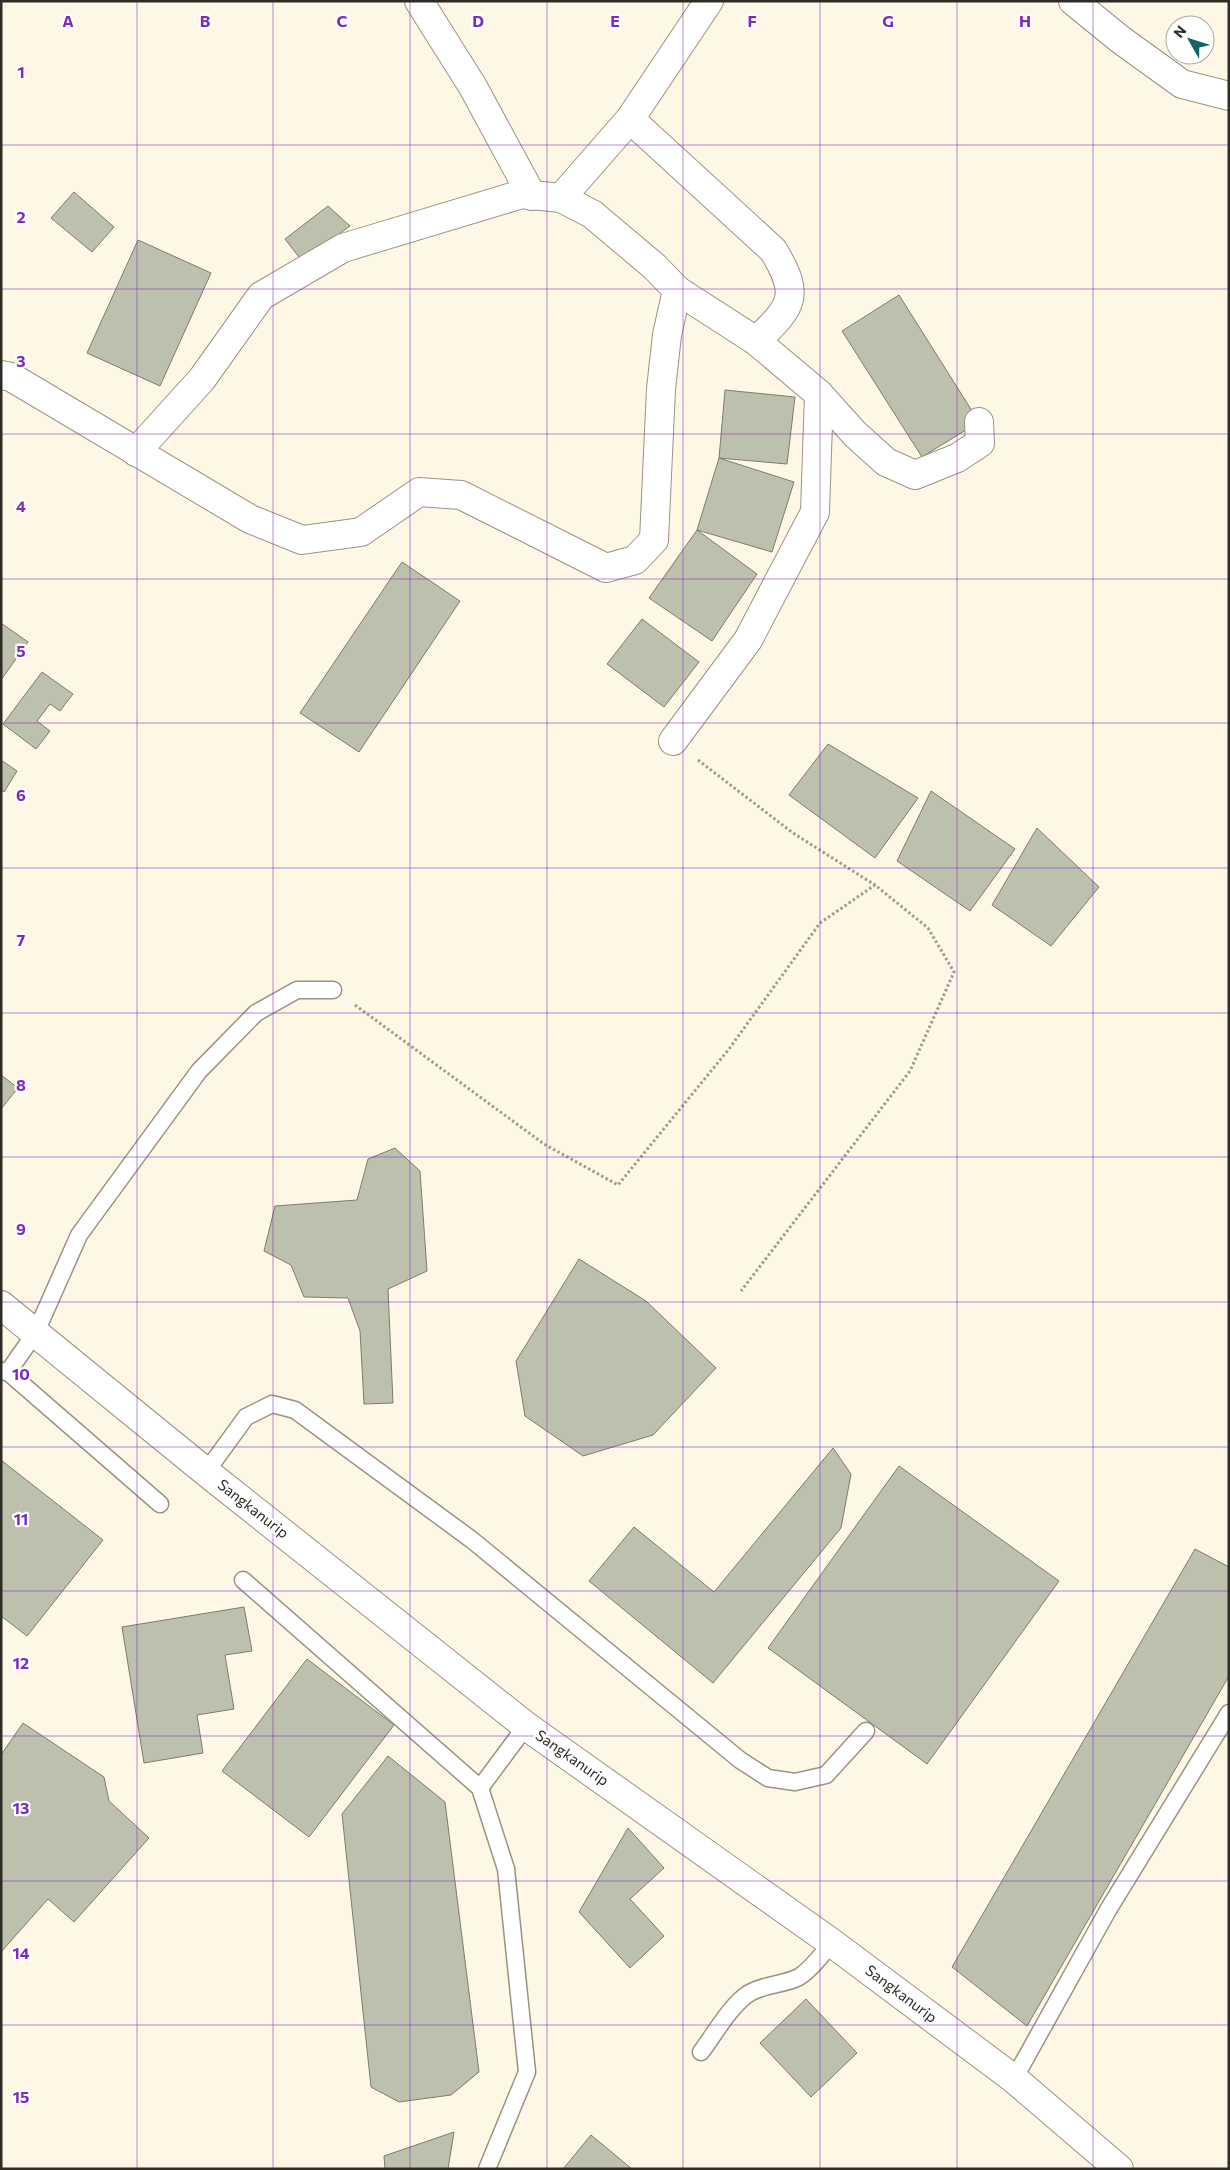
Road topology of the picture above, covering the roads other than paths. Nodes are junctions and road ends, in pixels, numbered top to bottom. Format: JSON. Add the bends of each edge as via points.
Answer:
{"nodes":[{"id":1,"x":418,"y":1,"type":"edge"},
{"id":2,"x":709,"y":1,"type":"edge"},
{"id":3,"x":1073,"y":1,"type":"edge"},
{"id":4,"x":1229,"y":96,"type":"edge"},
{"id":5,"x":630,"y":119,"type":"junction"},
{"id":6,"x":532,"y":196,"type":"junction"},
{"id":7,"x":561,"y":198,"type":"junction"},
{"id":8,"x":677,"y":290,"type":"junction"},
{"id":9,"x":756,"y":341,"type":"junction"},
{"id":10,"x":1,"y":375,"type":"edge"},
{"id":11,"x":820,"y":394,"type":"junction"},
{"id":12,"x":979,"y":422,"type":"dead end"},
{"id":13,"x":136,"y":452,"type":"junction"},
{"id":14,"x":673,"y":741,"type":"road end"},
{"id":15,"x":333,"y":990,"type":"road end"},
{"id":16,"x":1,"y":1305,"type":"edge"},
{"id":17,"x":36,"y":1332,"type":"junction"},
{"id":18,"x":4,"y":1372,"type":"edge"},
{"id":19,"x":206,"y":1472,"type":"junction"},
{"id":20,"x":160,"y":1504,"type":"dead end"},
{"id":21,"x":242,"y":1580,"type":"dead end"},
{"id":22,"x":1229,"y":1713,"type":"edge"},
{"id":23,"x":526,"y":1726,"type":"junction"},
{"id":24,"x":866,"y":1731,"type":"dead end"},
{"id":25,"x":480,"y":1788,"type":"junction"},
{"id":26,"x":832,"y":1943,"type":"junction"},
{"id":27,"x":701,"y":2052,"type":"dead end"},
{"id":28,"x":1014,"y":2079,"type":"junction"},
{"id":29,"x":487,"y":2169,"type":"edge"},
{"id":30,"x":1119,"y":2169,"type":"edge"}],
"edges":[{"from":1,"to":6,"type":"street","via":[[473,87]]},
{"from":2,"to":5,"type":"street"},
{"from":3,"to":4,"type":"street","via":[[1182,84]]},
{"from":5,"to":7,"type":"street"},
{"from":5,"to":9,"type":"street","via":[[773,250],[786,271],[791,294],[781,318]]},
{"from":6,"to":7,"type":"street"},
{"from":6,"to":13,"type":"street","via":[[522,194],[343,248],[261,296],[202,379]]},
{"from":7,"to":8,"type":"street","via":[[592,214]]},
{"from":8,"to":9,"type":"street"},
{"from":8,"to":13,"type":"street","via":[[667,335],[661,389],[654,540],[635,560],[606,568],[461,495],[419,492],[361,532],[302,540],[250,518]]},
{"from":9,"to":11,"type":"street"},
{"from":10,"to":13,"type":"street","via":[[11,377]]},
{"from":11,"to":12,"type":"street","via":[[855,434],[886,462],[915,475],[957,458],[980,443]]},
{"from":11,"to":14,"type":"street","via":[[815,512],[748,640]]},
{"from":15,"to":17,"type":"lane","via":[[297,990],[256,1012],[199,1071],[79,1235]]},
{"from":16,"to":17,"type":"street","name":"Sangkanurip"},
{"from":17,"to":18,"type":"lane"},
{"from":17,"to":19,"type":"street","name":"Sangkanurip"},
{"from":18,"to":20,"type":"lane"},
{"from":19,"to":23,"type":"street","name":"Sangkanurip"},
{"from":19,"to":24,"type":"lane","via":[[246,1417],[272,1404],[295,1410],[472,1540],[740,1760],[768,1778],[795,1782],[826,1776]]},
{"from":21,"to":25,"type":"lane"},
{"from":22,"to":28,"type":"lane","via":[[1108,1910]]},
{"from":23,"to":25,"type":"lane"},
{"from":23,"to":26,"type":"street","name":"Sangkanurip"},
{"from":25,"to":29,"type":"lane","via":[[506,1869],[528,2072]]},
{"from":26,"to":27,"type":"lane","via":[[798,1977],[758,1988],[746,1995]]},
{"from":26,"to":28,"type":"street","name":"Sangkanurip"},
{"from":28,"to":30,"type":"street","name":"Sangkanurip"}]}
